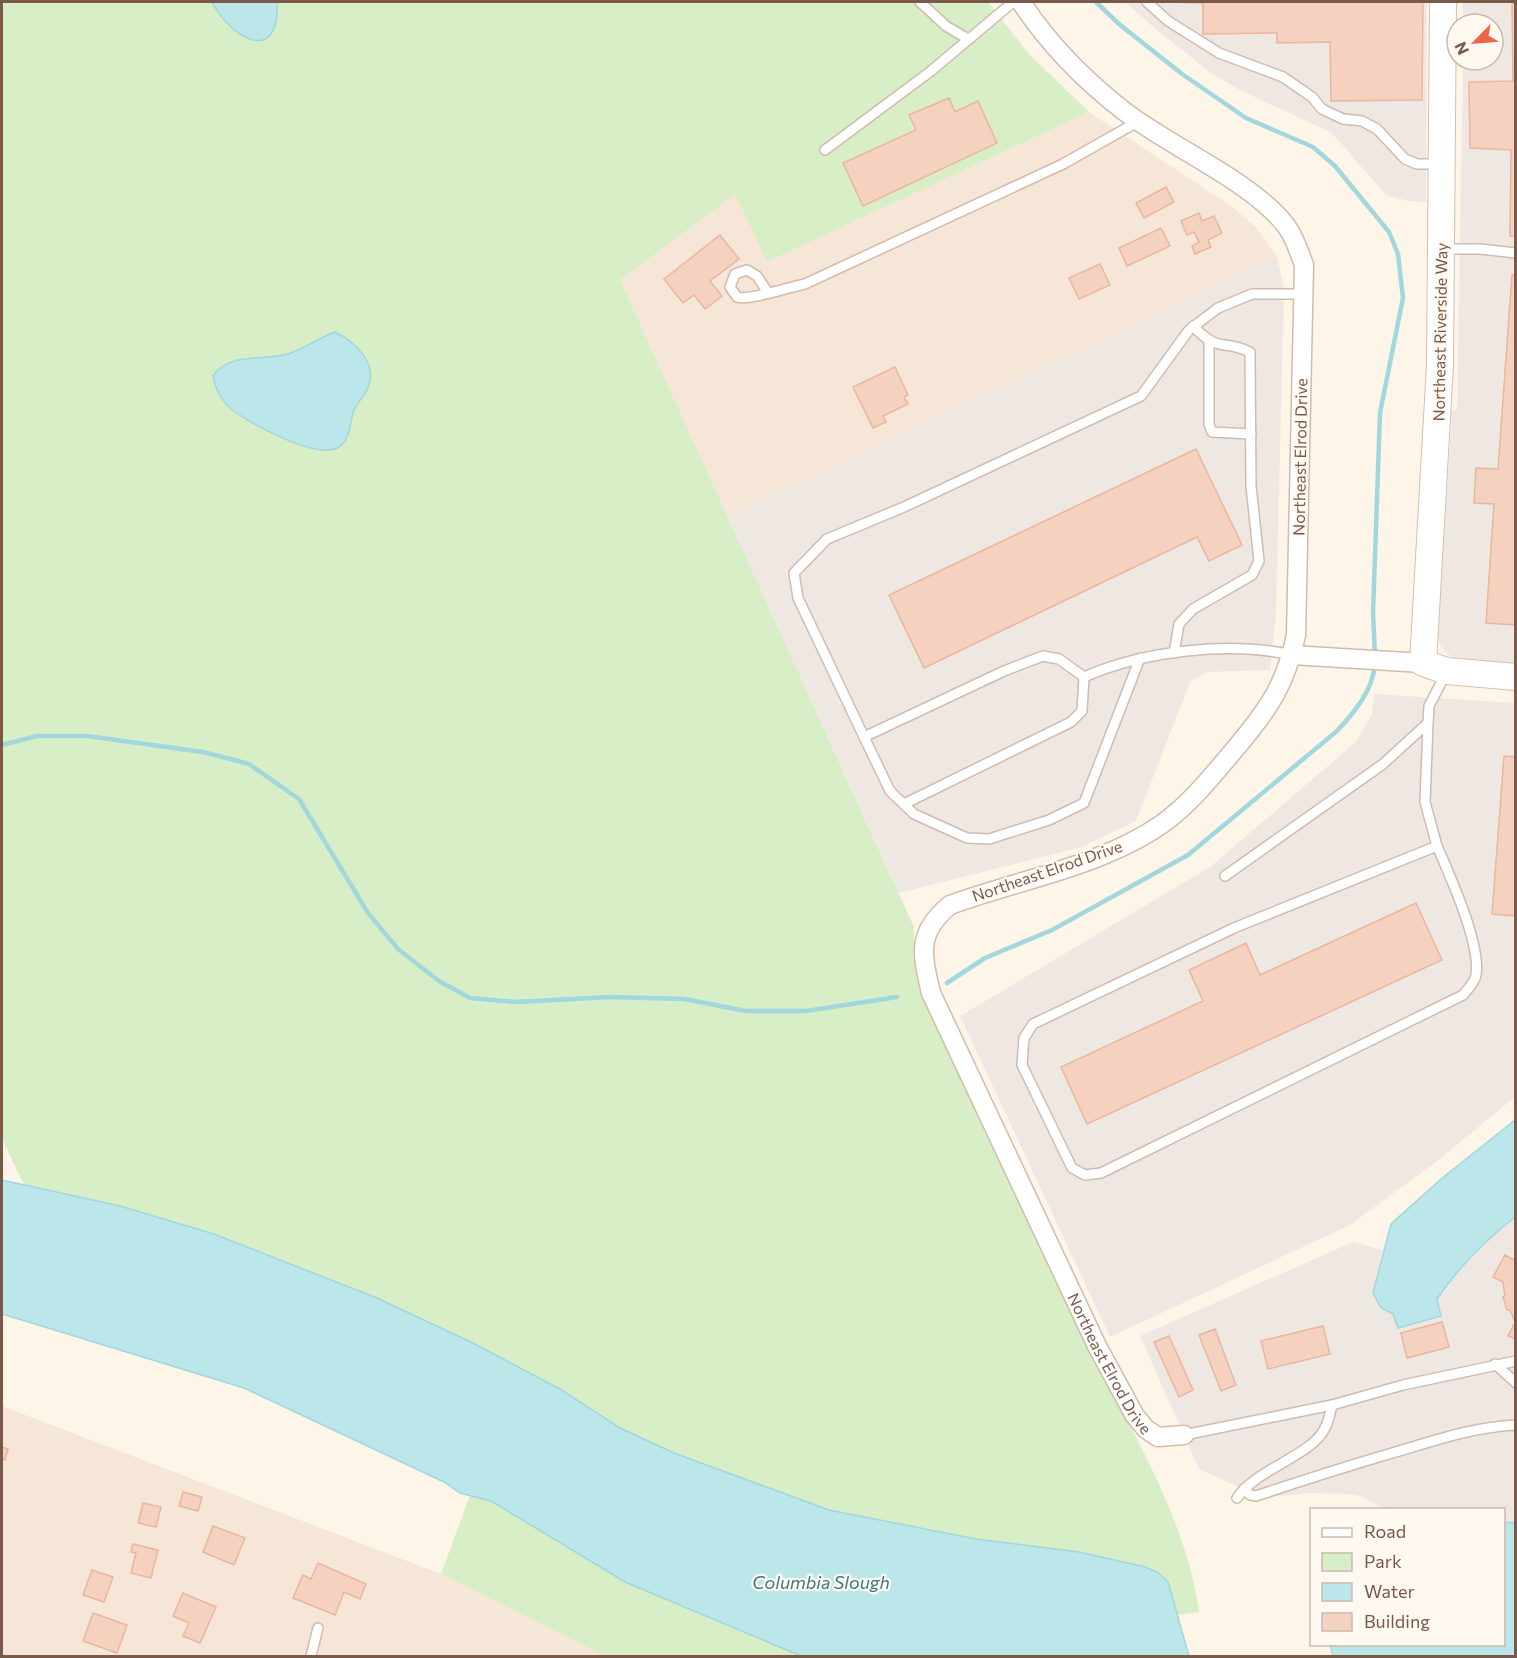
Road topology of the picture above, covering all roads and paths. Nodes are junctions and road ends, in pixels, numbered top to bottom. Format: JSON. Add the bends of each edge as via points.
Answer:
{"nodes":[{"id":1,"x":920,"y":2,"type":"edge"},
{"id":2,"x":1012,"y":2,"type":"edge"},
{"id":3,"x":1021,"y":2,"type":"edge"},
{"id":4,"x":1147,"y":2,"type":"edge"},
{"id":5,"x":1443,"y":2,"type":"edge"},
{"id":6,"x":968,"y":39,"type":"junction"},
{"id":7,"x":1139,"y":121,"type":"junction"},
{"id":8,"x":825,"y":150,"type":"dead end"},
{"id":9,"x":1442,"y":165,"type":"junction"},
{"id":10,"x":1442,"y":249,"type":"junction"},
{"id":11,"x":1515,"y":253,"type":"edge"},
{"id":12,"x":767,"y":291,"type":"dead end"},
{"id":13,"x":1303,"y":294,"type":"junction"},
{"id":14,"x":1193,"y":326,"type":"junction"},
{"id":15,"x":1209,"y":343,"type":"junction"},
{"id":16,"x":1251,"y":434,"type":"junction"},
{"id":17,"x":1174,"y":653,"type":"junction"},
{"id":18,"x":1292,"y":655,"type":"junction"},
{"id":19,"x":1140,"y":658,"type":"junction"},
{"id":20,"x":1413,"y":661,"type":"junction"},
{"id":21,"x":1448,"y":671,"type":"junction"},
{"id":22,"x":1084,"y":677,"type":"junction"},
{"id":23,"x":1515,"y":677,"type":"edge"},
{"id":24,"x":1428,"y":723,"type":"junction"},
{"id":25,"x":864,"y":737,"type":"junction"},
{"id":26,"x":904,"y":804,"type":"junction"},
{"id":27,"x":1437,"y":846,"type":"junction"},
{"id":28,"x":1225,"y":876,"type":"dead end"},
{"id":29,"x":1515,"y":1361,"type":"edge"},
{"id":30,"x":1495,"y":1364,"type":"junction"},
{"id":31,"x":1515,"y":1383,"type":"edge"},
{"id":32,"x":1332,"y":1405,"type":"junction"},
{"id":33,"x":1515,"y":1425,"type":"edge"},
{"id":34,"x":1184,"y":1435,"type":"joint"},
{"id":35,"x":1244,"y":1489,"type":"junction"},
{"id":36,"x":1238,"y":1498,"type":"dead end"},
{"id":37,"x":318,"y":1628,"type":"dead end"},
{"id":38,"x":310,"y":1656,"type":"edge"}],
"edges":[{"from":1,"to":6,"type":"lane","via":[[952,32]]},
{"from":2,"to":6,"type":"lane"},
{"from":3,"to":7,"type":"street","name":"Northeast Elrod Drive","via":[[1073,66]]},
{"from":4,"to":9,"type":"lane","via":[[1168,21],[1219,52],[1282,77],[1312,97],[1322,109],[1377,129],[1405,159],[1417,164]]},
{"from":5,"to":9,"type":"street","name":"Northeast Riverside Way"},
{"from":6,"to":8,"type":"lane"},
{"from":7,"to":12,"type":"lane","via":[[1063,164],[805,284]]},
{"from":7,"to":13,"type":"street","name":"Northeast Elrod Drive","via":[[1250,193],[1275,214],[1287,228],[1304,265]]},
{"from":9,"to":10,"type":"street","name":"Northeast Riverside Way"},
{"from":10,"to":11,"type":"lane"},
{"from":10,"to":20,"type":"street","name":"Northeast Riverside Way","via":[[1437,439]]},
{"from":13,"to":14,"type":"lane","via":[[1252,294],[1218,308]]},
{"from":13,"to":18,"type":"street","name":"Northeast Elrod Drive","via":[[1296,635]]},
{"from":14,"to":15,"type":"lane"},
{"from":14,"to":25,"type":"lane","via":[[1141,396],[827,539],[794,573],[798,598]]},
{"from":15,"to":16,"type":"lane","via":[[1250,352]]},
{"from":15,"to":16,"type":"lane","via":[[1212,432]]},
{"from":16,"to":17,"type":"lane","via":[[1251,486],[1260,561],[1252,575],[1193,609],[1179,624]]},
{"from":17,"to":18,"type":"lane","via":[[1265,649]]},
{"from":17,"to":19,"type":"lane"},
{"from":18,"to":20,"type":"street"},
{"from":18,"to":34,"type":"street","name":"Northeast Elrod Drive","via":[[1286,678],[1263,716],[1196,793],[1167,819],[1109,852],[950,905],[931,923],[923,946],[930,993],[1097,1346],[1146,1429],[1158,1437]]},
{"from":19,"to":22,"type":"lane"},
{"from":19,"to":26,"type":"lane","via":[[1084,803],[1049,820],[989,839],[967,838],[935,825]]},
{"from":20,"to":21,"type":"street"},
{"from":21,"to":23,"type":"street"},
{"from":21,"to":24,"type":"lane","via":[[1429,706]]},
{"from":22,"to":25,"type":"lane","via":[[1059,659],[1043,656]]},
{"from":22,"to":26,"type":"lane","via":[[1082,711],[1071,722]]},
{"from":24,"to":27,"type":"lane","via":[[1425,802]]},
{"from":24,"to":28,"type":"lane","via":[[1383,764]]},
{"from":25,"to":26,"type":"lane","via":[[890,791]]},
{"from":27,"to":27,"type":"lane","via":[[1233,928],[1033,1024],[1024,1038],[1022,1065],[1072,1168],[1085,1176],[1101,1173],[1463,994],[1476,978],[1476,956],[1457,893]]},
{"from":29,"to":30,"type":"lane"},
{"from":30,"to":31,"type":"lane"},
{"from":30,"to":32,"type":"lane"},
{"from":32,"to":34,"type":"lane"},
{"from":32,"to":35,"type":"lane","via":[[1325,1430],[1312,1443]]},
{"from":33,"to":35,"type":"lane","via":[[1452,1435],[1256,1496]]},
{"from":35,"to":36,"type":"lane"},
{"from":37,"to":38,"type":"lane"}]}
